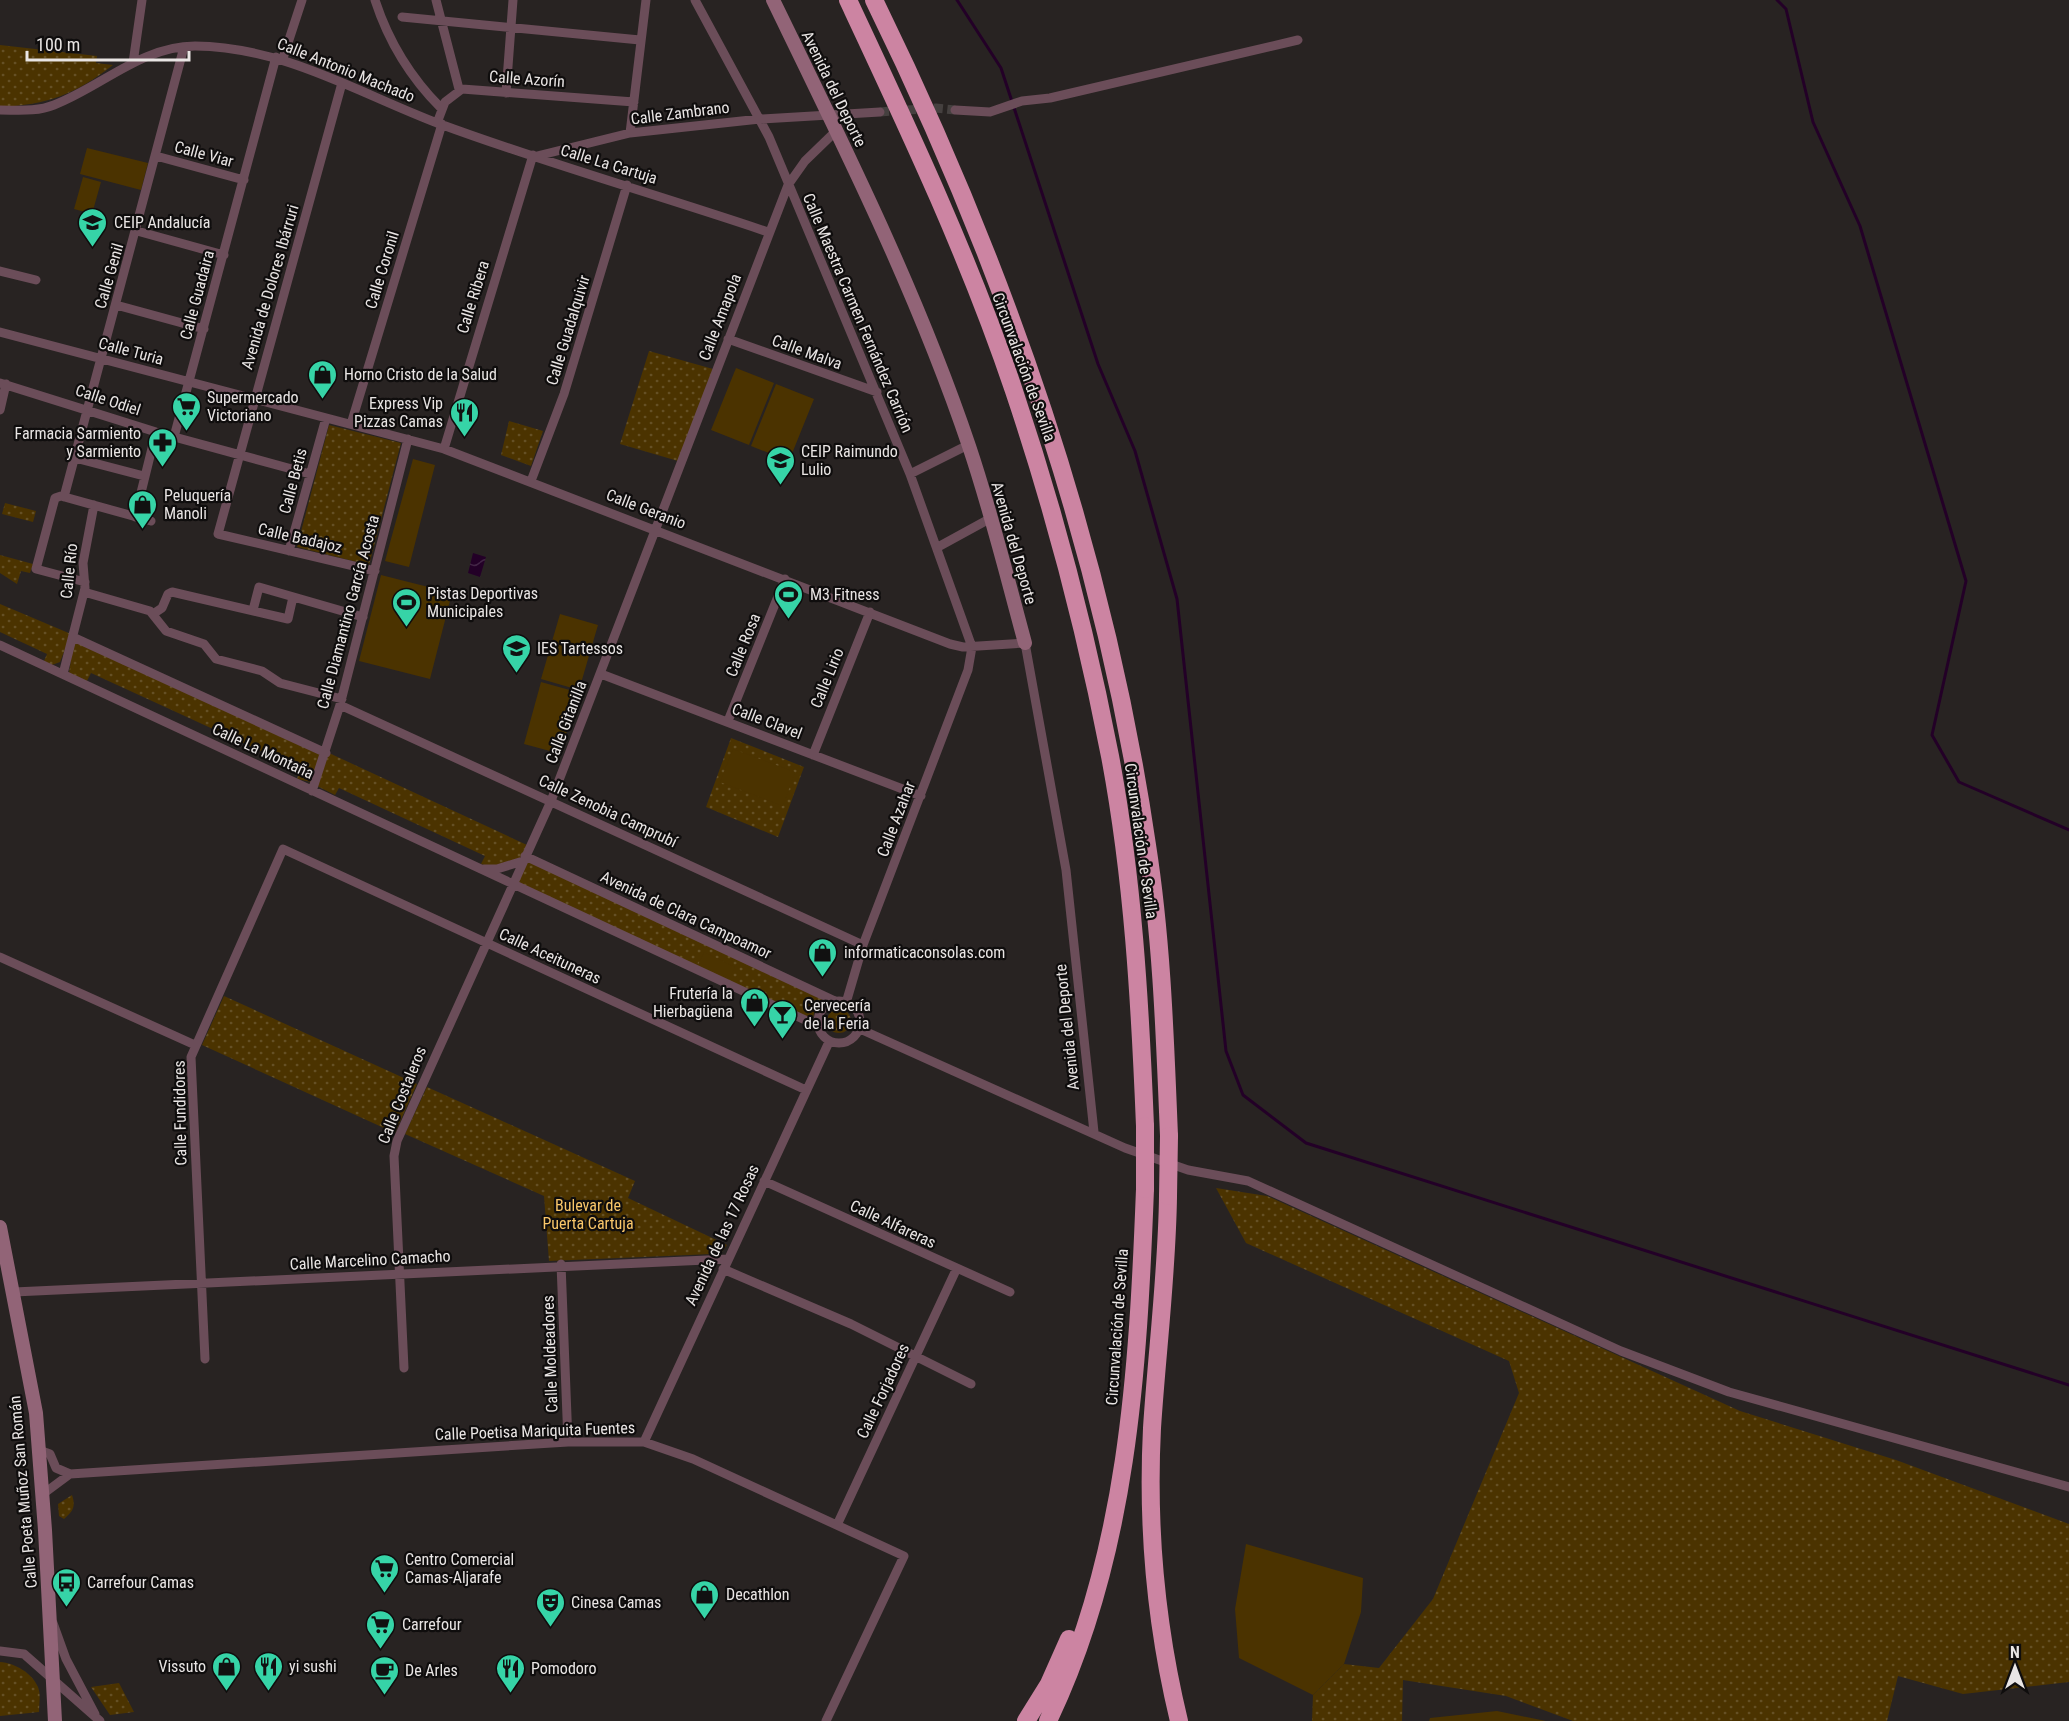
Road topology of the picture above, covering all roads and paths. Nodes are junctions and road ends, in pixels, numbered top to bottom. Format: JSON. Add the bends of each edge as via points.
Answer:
{"nodes":[{"id":1,"x":142,"y":0,"type":"edge"},
{"id":2,"x":302,"y":0,"type":"edge"},
{"id":3,"x":375,"y":0,"type":"edge"},
{"id":4,"x":436,"y":0,"type":"edge"},
{"id":5,"x":513,"y":0,"type":"edge"},
{"id":6,"x":646,"y":0,"type":"edge"},
{"id":7,"x":695,"y":0,"type":"edge"},
{"id":8,"x":773,"y":0,"type":"edge"},
{"id":9,"x":848,"y":0,"type":"edge"},
{"id":10,"x":874,"y":0,"type":"edge"},
{"id":11,"x":402,"y":17,"type":"dead end"},
{"id":12,"x":441,"y":21,"type":"junction"},
{"id":13,"x":511,"y":27,"type":"junction"},
{"id":14,"x":640,"y":40,"type":"junction"},
{"id":15,"x":1298,"y":40,"type":"dead end"},
{"id":16,"x":184,"y":47,"type":"junction"},
{"id":17,"x":280,"y":57,"type":"junction"},
{"id":18,"x":133,"y":63,"type":"junction"},
{"id":19,"x":342,"y":83,"type":"junction"},
{"id":20,"x":459,"y":89,"type":"junction"},
{"id":21,"x":506,"y":93,"type":"junction"},
{"id":22,"x":634,"y":102,"type":"junction"},
{"id":23,"x":441,"y":108,"type":"junction"},
{"id":24,"x":0,"y":110,"type":"edge"},
{"id":25,"x":955,"y":110,"type":"tunnel mouth"},
{"id":26,"x":880,"y":112,"type":"tunnel mouth"},
{"id":27,"x":828,"y":114,"type":"junction"},
{"id":28,"x":760,"y":119,"type":"junction"},
{"id":29,"x":440,"y":123,"type":"junction"},
{"id":30,"x":837,"y":130,"type":"junction"},
{"id":31,"x":630,"y":133,"type":"junction"},
{"id":32,"x":568,"y":148,"type":"junction"},
{"id":33,"x":535,"y":155,"type":"junction"},
{"id":34,"x":156,"y":156,"type":"junction"},
{"id":35,"x":566,"y":166,"type":"junction"},
{"id":36,"x":244,"y":180,"type":"junction"},
{"id":37,"x":627,"y":185,"type":"junction"},
{"id":38,"x":788,"y":185,"type":"junction"},
{"id":39,"x":137,"y":231,"type":"junction"},
{"id":40,"x":768,"y":232,"type":"junction"},
{"id":41,"x":224,"y":255,"type":"junction"},
{"id":42,"x":0,"y":271,"type":"edge"},
{"id":43,"x":36,"y":280,"type":"dead end"},
{"id":44,"x":116,"y":305,"type":"junction"},
{"id":45,"x":204,"y":329,"type":"junction"},
{"id":46,"x":0,"y":332,"type":"edge"},
{"id":47,"x":728,"y":339,"type":"junction"},
{"id":48,"x":101,"y":359,"type":"junction"},
{"id":49,"x":189,"y":381,"type":"junction"},
{"id":50,"x":3,"y":383,"type":"edge"},
{"id":51,"x":877,"y":392,"type":"junction"},
{"id":52,"x":254,"y":399,"type":"junction"},
{"id":53,"x":88,"y":409,"type":"junction"},
{"id":54,"x":0,"y":410,"type":"edge"},
{"id":55,"x":326,"y":418,"type":"junction"},
{"id":56,"x":351,"y":424,"type":"junction"},
{"id":57,"x":156,"y":432,"type":"junction"},
{"id":58,"x":174,"y":437,"type":"junction"},
{"id":59,"x":408,"y":439,"type":"junction"},
{"id":60,"x":968,"y":445,"type":"junction"},
{"id":61,"x":444,"y":449,"type":"junction"},
{"id":62,"x":239,"y":455,"type":"junction"},
{"id":63,"x":75,"y":458,"type":"junction"},
{"id":64,"x":310,"y":474,"type":"junction"},
{"id":65,"x":910,"y":474,"type":"junction"},
{"id":66,"x":144,"y":476,"type":"junction"},
{"id":67,"x":531,"y":481,"type":"junction"},
{"id":68,"x":64,"y":497,"type":"junction"},
{"id":69,"x":94,"y":505,"type":"junction"},
{"id":70,"x":135,"y":516,"type":"junction"},
{"id":71,"x":991,"y":518,"type":"junction"},
{"id":72,"x":151,"y":521,"type":"dead end"},
{"id":73,"x":656,"y":529,"type":"junction"},
{"id":74,"x":218,"y":534,"type":"joint"},
{"id":75,"x":938,"y":547,"type":"junction"},
{"id":76,"x":289,"y":551,"type":"junction"},
{"id":77,"x":375,"y":571,"type":"junction"},
{"id":78,"x":785,"y":579,"type":"junction"},
{"id":79,"x":85,"y":587,"type":"junction"},
{"id":80,"x":293,"y":597,"type":"junction"},
{"id":81,"x":253,"y":610,"type":"junction"},
{"id":82,"x":870,"y":612,"type":"junction"},
{"id":83,"x":153,"y":614,"type":"junction"},
{"id":84,"x":363,"y":617,"type":"junction"},
{"id":85,"x":73,"y":637,"type":"junction"},
{"id":86,"x":1025,"y":643,"type":"junction"},
{"id":87,"x":0,"y":645,"type":"edge"},
{"id":88,"x":972,"y":647,"type":"junction"},
{"id":89,"x":63,"y":674,"type":"junction"},
{"id":90,"x":601,"y":674,"type":"junction"},
{"id":91,"x":341,"y":702,"type":"junction"},
{"id":92,"x":728,"y":721,"type":"junction"},
{"id":93,"x":326,"y":753,"type":"junction"},
{"id":94,"x":813,"y":755,"type":"junction"},
{"id":95,"x":312,"y":791,"type":"junction"},
{"id":96,"x":921,"y":796,"type":"junction"},
{"id":97,"x":551,"y":801,"type":"junction"},
{"id":98,"x":284,"y":849,"type":"joint"},
{"id":99,"x":524,"y":858,"type":"junction"},
{"id":100,"x":479,"y":869,"type":"junction"},
{"id":101,"x":512,"y":885,"type":"junction"},
{"id":102,"x":486,"y":943,"type":"junction"},
{"id":103,"x":863,"y":945,"type":"junction"},
{"id":104,"x":0,"y":957,"type":"edge"},
{"id":105,"x":835,"y":1001,"type":"junction"},
{"id":106,"x":846,"y":1002,"type":"junction"},
{"id":107,"x":818,"y":1026,"type":"junction"},
{"id":108,"x":860,"y":1029,"type":"junction"},
{"id":109,"x":829,"y":1042,"type":"junction"},
{"id":110,"x":195,"y":1046,"type":"junction"},
{"id":111,"x":806,"y":1090,"type":"junction"},
{"id":112,"x":1094,"y":1132,"type":"junction"},
{"id":113,"x":764,"y":1181,"type":"junction"},
{"id":114,"x":0,"y":1227,"type":"edge"},
{"id":115,"x":728,"y":1259,"type":"junction"},
{"id":116,"x":561,"y":1264,"type":"junction"},
{"id":117,"x":723,"y":1269,"type":"junction"},
{"id":118,"x":956,"y":1270,"type":"junction"},
{"id":119,"x":399,"y":1272,"type":"junction"},
{"id":120,"x":202,"y":1284,"type":"junction"},
{"id":121,"x":14,"y":1292,"type":"junction"},
{"id":122,"x":1010,"y":1292,"type":"dead end"},
{"id":123,"x":915,"y":1356,"type":"junction"},
{"id":124,"x":205,"y":1359,"type":"dead end"},
{"id":125,"x":404,"y":1368,"type":"dead end"},
{"id":126,"x":971,"y":1384,"type":"dead end"},
{"id":127,"x":1152,"y":1429,"type":"junction"},
{"id":128,"x":568,"y":1442,"type":"junction"},
{"id":129,"x":644,"y":1442,"type":"junction"},
{"id":130,"x":39,"y":1450,"type":"junction"},
{"id":131,"x":70,"y":1474,"type":"junction"},
{"id":132,"x":1120,"y":1486,"type":"junction"},
{"id":133,"x":2069,"y":1487,"type":"edge"},
{"id":134,"x":43,"y":1494,"type":"junction"},
{"id":135,"x":837,"y":1525,"type":"junction"},
{"id":136,"x":1153,"y":1536,"type":"junction"},
{"id":137,"x":48,"y":1608,"type":"junction"},
{"id":138,"x":0,"y":1651,"type":"edge"},
{"id":139,"x":52,"y":1680,"type":"junction"},
{"id":140,"x":98,"y":1720,"type":"edge"},
{"id":141,"x":55,"y":1721,"type":"edge"},
{"id":142,"x":826,"y":1721,"type":"edge"},
{"id":143,"x":1026,"y":1721,"type":"edge"},
{"id":144,"x":1048,"y":1721,"type":"edge"},
{"id":145,"x":1171,"y":1721,"type":"edge"},
{"id":146,"x":1179,"y":1721,"type":"edge"},
{"id":147,"x":1190,"y":1721,"type":"edge"}],
"edges":[{"from":1,"to":18,"type":"street"},
{"from":2,"to":17,"type":"street","name":"Calle Guadaira"},
{"from":3,"to":23,"type":"street","via":[[398,51]]},
{"from":4,"to":12,"type":"street"},
{"from":5,"to":13,"type":"street"},
{"from":6,"to":14,"type":"street"},
{"from":7,"to":28,"type":"street","name":"Calle Maestra Carmen Fernández Carrión"},
{"from":8,"to":27,"type":"street","name":"Avenida del Deporte"},
{"from":9,"to":132,"type":"highway","name":"Circunvalación de Sevilla","bridge":true,"via":[[936,195],[1005,368],[1038,466],[1076,602],[1110,759],[1126,860],[1138,981],[1146,1126],[1137,1346]]},
{"from":10,"to":127,"type":"highway","name":"Circunvalación de Sevilla","bridge":true,"via":[[945,154],[1040,399],[1097,593],[1132,749],[1148,849],[1163,1001],[1169,1136]]},
{"from":11,"to":12,"type":"street"},
{"from":12,"to":13,"type":"street"},
{"from":12,"to":20,"type":"street"},
{"from":13,"to":14,"type":"street"},
{"from":13,"to":21,"type":"street"},
{"from":14,"to":22,"type":"street"},
{"from":15,"to":25,"type":"street","via":[[1050,98],[1022,101],[990,112]]},
{"from":16,"to":17,"type":"street","name":"Calle Antonio Machado","via":[[225,48]]},
{"from":16,"to":18,"type":"street","name":"Calle Antonio Machado"},
{"from":16,"to":34,"type":"street","name":"Calle Genil"},
{"from":17,"to":19,"type":"street","name":"Calle Antonio Machado"},
{"from":17,"to":36,"type":"street","name":"Calle Guadaira"},
{"from":18,"to":24,"type":"street","name":"Calle Antonio Machado","via":[[55,105]]},
{"from":19,"to":29,"type":"street","name":"Calle Antonio Machado"},
{"from":19,"to":52,"type":"street","name":"Avenida de Dolores Ibárruri"},
{"from":20,"to":21,"type":"street","name":"Calle Azorín"},
{"from":20,"to":23,"type":"street"},
{"from":21,"to":22,"type":"street","name":"Calle Azorín"},
{"from":22,"to":31,"type":"street"},
{"from":23,"to":29,"type":"street"},
{"from":26,"to":27,"type":"street","name":"Calle Zambrano"},
{"from":27,"to":28,"type":"street","name":"Calle Zambrano"},
{"from":27,"to":30,"type":"street","name":"Avenida del Deporte"},
{"from":28,"to":31,"type":"street","name":"Calle Zambrano"},
{"from":28,"to":38,"type":"street","name":"Calle Maestra Carmen Fernández Carrión"},
{"from":29,"to":33,"type":"street","name":"Calle La Cartuja"},
{"from":29,"to":56,"type":"street","name":"Calle Coronil"},
{"from":30,"to":38,"type":"street","name":"Calle Amapola","via":[[805,160]]},
{"from":30,"to":60,"type":"street","name":"Avenida del Deporte","via":[[912,300]]},
{"from":31,"to":32,"type":"street","name":"Calle Zambrano"},
{"from":32,"to":33,"type":"street","name":"Calle Zambrano"},
{"from":32,"to":35,"type":"street","via":[[563,155]]},
{"from":33,"to":35,"type":"street","name":"Calle La Cartuja"},
{"from":33,"to":61,"type":"street","name":"Calle Ribera"},
{"from":34,"to":36,"type":"street","name":"Calle Viar"},
{"from":34,"to":39,"type":"street","name":"Calle Genil"},
{"from":35,"to":37,"type":"street","name":"Calle La Cartuja"},
{"from":36,"to":41,"type":"street","name":"Calle Guadaira"},
{"from":37,"to":40,"type":"street","name":"Calle La Cartuja"},
{"from":37,"to":67,"type":"street","name":"Calle Guadalquivir","via":[[564,394]]},
{"from":38,"to":40,"type":"street","name":"Calle Amapola"},
{"from":38,"to":51,"type":"street","name":"Calle Maestra Carmen Fernández Carrión"},
{"from":39,"to":41,"type":"street"},
{"from":39,"to":44,"type":"street","name":"Calle Genil"},
{"from":40,"to":47,"type":"street","name":"Calle Amapola"},
{"from":41,"to":45,"type":"street","name":"Calle Guadaira"},
{"from":42,"to":43,"type":"street"},
{"from":44,"to":45,"type":"street"},
{"from":44,"to":48,"type":"street","name":"Calle Genil"},
{"from":45,"to":49,"type":"street","name":"Calle Guadaira"},
{"from":46,"to":48,"type":"street","name":"Calle Turia"},
{"from":47,"to":51,"type":"street","name":"Calle Malva"},
{"from":47,"to":73,"type":"street","name":"Calle Amapola"},
{"from":48,"to":49,"type":"street","name":"Calle Turia"},
{"from":48,"to":53,"type":"street","name":"Calle Genil"},
{"from":49,"to":52,"type":"street","name":"Calle Turia"},
{"from":49,"to":58,"type":"street","name":"Calle Guadaira"},
{"from":50,"to":53,"type":"street","name":"Calle Odiel"},
{"from":50,"to":54,"type":"street"},
{"from":51,"to":65,"type":"street","name":"Calle Maestra Carmen Fernández Carrión"},
{"from":52,"to":55,"type":"street","name":"Calle Geranio"},
{"from":52,"to":62,"type":"street","name":"Avenida de Dolores Ibárruri"},
{"from":53,"to":57,"type":"street","name":"Calle Odiel"},
{"from":53,"to":63,"type":"street","name":"Calle Genil"},
{"from":55,"to":56,"type":"street","name":"Calle Geranio"},
{"from":55,"to":64,"type":"street","name":"Calle Betis"},
{"from":56,"to":59,"type":"street","name":"Calle Geranio"},
{"from":57,"to":58,"type":"street","name":"Calle Odiel"},
{"from":57,"to":66,"type":"street"},
{"from":58,"to":62,"type":"street","name":"Calle Odiel"},
{"from":59,"to":61,"type":"street","name":"Calle Geranio"},
{"from":59,"to":77,"type":"street","name":"Calle Diamantino García Acosta"},
{"from":60,"to":65,"type":"street"},
{"from":60,"to":71,"type":"street","name":"Avenida del Deporte"},
{"from":61,"to":67,"type":"street","name":"Calle Geranio"},
{"from":62,"to":64,"type":"street","name":"Calle Odiel"},
{"from":62,"to":74,"type":"street","name":"Avenida de Dolores Ibárruri"},
{"from":63,"to":66,"type":"street"},
{"from":63,"to":68,"type":"street","name":"Calle Genil"},
{"from":64,"to":76,"type":"street","name":"Calle Betis"},
{"from":65,"to":75,"type":"street","name":"Calle Maestra Carmen Fernández Carrión"},
{"from":66,"to":70,"type":"street"},
{"from":67,"to":73,"type":"street","name":"Calle Geranio"},
{"from":68,"to":69,"type":"street"},
{"from":68,"to":79,"type":"street","name":"Calle Genil","via":[[58,496],[54,501],[36,569]]},
{"from":69,"to":70,"type":"street"},
{"from":69,"to":79,"type":"street","name":"Calle Río","via":[[83,558]]},
{"from":70,"to":72,"type":"street"},
{"from":71,"to":75,"type":"street"},
{"from":71,"to":86,"type":"street","name":"Avenida del Deporte"},
{"from":73,"to":78,"type":"street","name":"Calle Geranio"},
{"from":73,"to":90,"type":"street","name":"Calle Gitanilla"},
{"from":74,"to":76,"type":"street","name":"Calle Badajoz"},
{"from":75,"to":88,"type":"street","name":"Calle Maestra Carmen Fernández Carrión"},
{"from":76,"to":77,"type":"street","name":"Calle Badajoz"},
{"from":77,"to":84,"type":"street","name":"Calle Diamantino García Acosta"},
{"from":78,"to":82,"type":"street","name":"Calle Geranio"},
{"from":78,"to":92,"type":"street","name":"Calle Rosa"},
{"from":79,"to":83,"type":"street"},
{"from":79,"to":85,"type":"street","name":"Calle Río"},
{"from":80,"to":81,"type":"street","via":[[288,619]]},
{"from":80,"to":81,"type":"street","via":[[258,587]]},
{"from":80,"to":84,"type":"street"},
{"from":81,"to":83,"type":"street","via":[[172,592]]},
{"from":82,"to":88,"type":"street","name":"Calle Geranio","via":[[950,644]]},
{"from":82,"to":94,"type":"street","name":"Calle Lirio"},
{"from":83,"to":91,"type":"street","name":"Calle Zenobia Camprubí","via":[[166,631],[204,644],[216,659],[262,671],[280,683]]},
{"from":84,"to":91,"type":"street","name":"Calle Diamantino García Acosta"},
{"from":85,"to":89,"type":"street","name":"Calle Río"},
{"from":85,"to":93,"type":"street","name":"Calle La Montaña"},
{"from":86,"to":88,"type":"street","name":"Calle Geranio"},
{"from":86,"to":112,"type":"street","name":"Avenida del Deporte","via":[[1066,870]]},
{"from":87,"to":89,"type":"street","name":"Calle La Montaña"},
{"from":88,"to":96,"type":"street","name":"Calle Azahar","via":[[968,670]]},
{"from":89,"to":95,"type":"street","name":"Calle La Montaña"},
{"from":90,"to":92,"type":"street","name":"Calle Clavel"},
{"from":90,"to":97,"type":"street","name":"Calle Gitanilla"},
{"from":91,"to":93,"type":"street","name":"Calle Diamantino García Acosta"},
{"from":91,"to":97,"type":"street","name":"Calle Zenobia Camprubí"},
{"from":92,"to":94,"type":"street","name":"Calle Clavel"},
{"from":93,"to":95,"type":"street","name":"Calle Diamantino García Acosta"},
{"from":94,"to":96,"type":"street","name":"Calle Clavel"},
{"from":95,"to":100,"type":"street","name":"Calle La Montaña"},
{"from":96,"to":103,"type":"street","name":"Calle Azahar"},
{"from":97,"to":99,"type":"street","name":"Calle Gitanilla"},
{"from":97,"to":103,"type":"street","name":"Calle Zenobia Camprubí"},
{"from":98,"to":102,"type":"street","name":"Calle Aceituneras"},
{"from":98,"to":110,"type":"street","name":"Calle Fundidores"},
{"from":99,"to":100,"type":"street","via":[[497,869]]},
{"from":99,"to":101,"type":"street","name":"Calle Gitanilla"},
{"from":99,"to":105,"type":"street","name":"Avenida de Clara Campoamor"},
{"from":100,"to":101,"type":"street","name":"Calle La Montaña"},
{"from":101,"to":102,"type":"street","name":"Calle Costaleros"},
{"from":101,"to":107,"type":"street"},
{"from":102,"to":111,"type":"street","name":"Calle Aceituneras"},
{"from":102,"to":119,"type":"street","name":"Calle Costaleros","via":[[395,1145]]},
{"from":103,"to":106,"type":"street","name":"Calle Azahar"},
{"from":104,"to":110,"type":"street"},
{"from":105,"to":106,"type":"street"},
{"from":105,"to":107,"type":"street","via":[[821,1010]]},
{"from":106,"to":108,"type":"street","via":[[860,1017]]},
{"from":107,"to":109,"type":"street"},
{"from":108,"to":109,"type":"street","via":[[844,1044]]},
{"from":108,"to":112,"type":"street"},
{"from":109,"to":111,"type":"street","name":"Avenida de las 17 Rosas"},
{"from":110,"to":120,"type":"street","name":"Calle Fundidores","via":[[190,1068]]},
{"from":111,"to":113,"type":"street","name":"Avenida de las 17 Rosas"},
{"from":112,"to":133,"type":"street","via":[[1125,1148],[1188,1170],[1248,1180],[1621,1351],[1729,1392]]},
{"from":113,"to":115,"type":"street","name":"Avenida de las 17 Rosas"},
{"from":113,"to":118,"type":"street","name":"Calle Alfareras"},
{"from":114,"to":121,"type":"street","name":"Calle Poeta Muñoz San Román"},
{"from":115,"to":116,"type":"street","name":"Calle Marcelino Camacho"},
{"from":115,"to":117,"type":"street","name":"Avenida de las 17 Rosas"},
{"from":116,"to":119,"type":"street","name":"Calle Marcelino Camacho"},
{"from":116,"to":128,"type":"street","name":"Calle Moldeadores"},
{"from":117,"to":123,"type":"street"},
{"from":117,"to":129,"type":"street","name":"Avenida de las 17 Rosas"},
{"from":118,"to":122,"type":"street","name":"Calle Alfareras"},
{"from":118,"to":123,"type":"street","name":"Calle Forjadores"},
{"from":119,"to":120,"type":"street","name":"Calle Marcelino Camacho"},
{"from":119,"to":125,"type":"street","name":"Calle Costaleros"},
{"from":120,"to":121,"type":"street","name":"Calle Marcelino Camacho"},
{"from":120,"to":124,"type":"street","name":"Calle Fundidores"},
{"from":121,"to":130,"type":"street","name":"Calle Poeta Muñoz San Román"},
{"from":123,"to":126,"type":"street"},
{"from":123,"to":135,"type":"street","name":"Calle Forjadores"},
{"from":127,"to":136,"type":"highway","name":"Circunvalación de Sevilla"},
{"from":127,"to":145,"type":"highway","via":[[1144,1476],[1146,1579],[1155,1653]]},
{"from":128,"to":129,"type":"street","name":"Calle Poetisa Mariquita Fuentes"},
{"from":128,"to":131,"type":"street","name":"Calle Poetisa Mariquita Fuentes"},
{"from":129,"to":135,"type":"street","name":"Calle Poetisa Mariquita Fuentes","via":[[693,1459]]},
{"from":130,"to":131,"type":"street","via":[[50,1454],[56,1468]]},
{"from":130,"to":134,"type":"street","name":"Calle Poeta Muñoz San Román"},
{"from":131,"to":134,"type":"street"},
{"from":132,"to":143,"type":"highway","via":[[1063,1655]]},
{"from":132,"to":144,"type":"highway","name":"Circunvalación de Sevilla","via":[[1108,1551],[1088,1621]]},
{"from":134,"to":137,"type":"street","name":"Calle Poeta Muñoz San Román"},
{"from":135,"to":142,"type":"street","name":"Calle Poetisa Mariquita Fuentes","via":[[904,1556]]},
{"from":136,"to":146,"type":"highway","name":"Circunvalación de Sevilla","via":[[1162,1635]]},
{"from":136,"to":147,"type":"highway"},
{"from":137,"to":139,"type":"street","name":"Calle Poeta Muñoz San Román"},
{"from":137,"to":140,"type":"street","via":[[66,1659]]},
{"from":138,"to":139,"type":"street","via":[[24,1654]]},
{"from":139,"to":140,"type":"street"},
{"from":139,"to":141,"type":"street","name":"Calle Poeta Muñoz San Román"}]}
